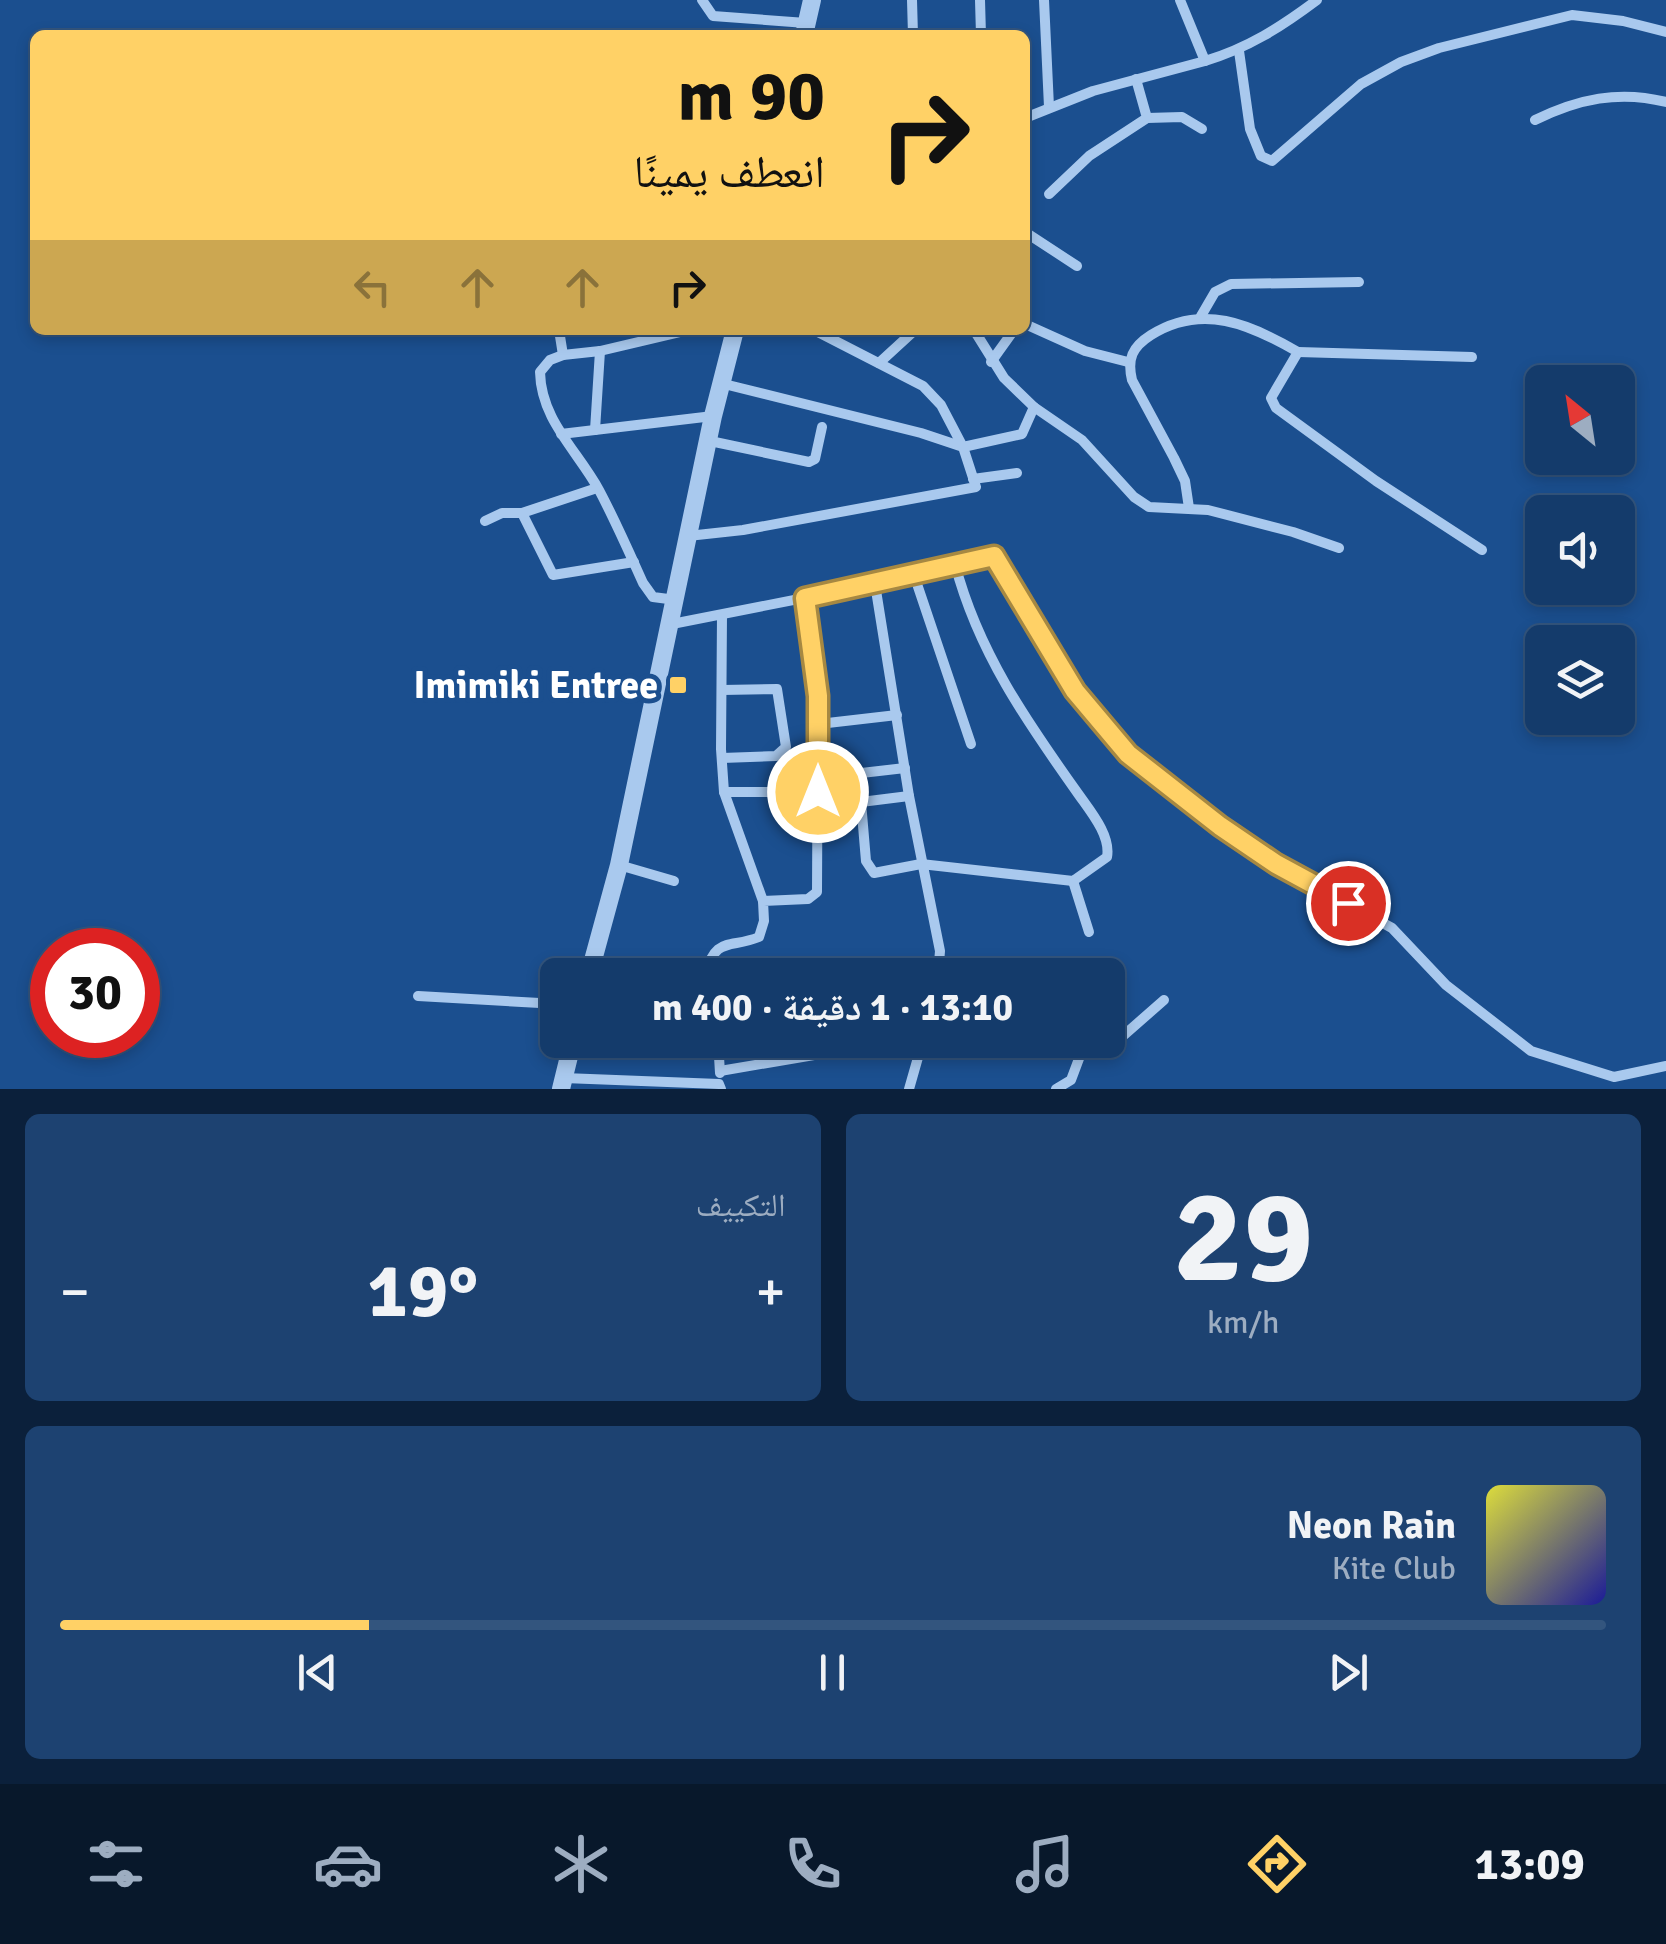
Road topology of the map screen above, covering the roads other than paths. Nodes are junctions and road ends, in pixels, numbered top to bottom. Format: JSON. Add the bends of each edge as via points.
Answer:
{"nodes":[{"id":1,"x":702,"y":0,"type":"edge"},
{"id":2,"x":814,"y":0,"type":"edge"},
{"id":3,"x":912,"y":0,"type":"edge"},
{"id":4,"x":980,"y":0,"type":"edge"},
{"id":5,"x":1044,"y":0,"type":"edge"},
{"id":6,"x":1180,"y":0,"type":"edge"},
{"id":7,"x":1317,"y":0,"type":"edge"},
{"id":8,"x":805,"y":29,"type":"edge"},
{"id":9,"x":913,"y":30,"type":"edge"},
{"id":10,"x":981,"y":30,"type":"edge"},
{"id":11,"x":1666,"y":32,"type":"edge"},
{"id":12,"x":1238,"y":51,"type":"junction"},
{"id":13,"x":1205,"y":61,"type":"junction"},
{"id":14,"x":1136,"y":78,"type":"junction"},
{"id":15,"x":1666,"y":102,"type":"edge"},
{"id":16,"x":1049,"y":107,"type":"junction"},
{"id":17,"x":1030,"y":116,"type":"edge"},
{"id":18,"x":1146,"y":118,"type":"junction"},
{"id":19,"x":1535,"y":120,"type":"dead end"},
{"id":20,"x":1202,"y":129,"type":"dead end"},
{"id":21,"x":1048,"y":194,"type":"dead end"},
{"id":22,"x":1030,"y":235,"type":"edge"},
{"id":23,"x":1077,"y":266,"type":"dead end"},
{"id":24,"x":1358,"y":282,"type":"dead end"},
{"id":25,"x":1200,"y":316,"type":"junction"},
{"id":26,"x":1030,"y":326,"type":"edge"},
{"id":27,"x":560,"y":335,"type":"edge"},
{"id":28,"x":668,"y":335,"type":"edge"},
{"id":29,"x":734,"y":335,"type":"edge"},
{"id":30,"x":824,"y":335,"type":"edge"},
{"id":31,"x":910,"y":335,"type":"edge"},
{"id":32,"x":976,"y":335,"type":"edge"},
{"id":33,"x":1010,"y":335,"type":"edge"},
{"id":34,"x":600,"y":351,"type":"junction"},
{"id":35,"x":1298,"y":352,"type":"junction"},
{"id":36,"x":563,"y":356,"type":"junction"},
{"id":37,"x":1472,"y":358,"type":"dead end"},
{"id":38,"x":990,"y":362,"type":"junction"},
{"id":39,"x":1128,"y":362,"type":"junction"},
{"id":40,"x":879,"y":363,"type":"junction"},
{"id":41,"x":724,"y":384,"type":"junction"},
{"id":42,"x":1034,"y":408,"type":"junction"},
{"id":43,"x":713,"y":416,"type":"junction"},
{"id":44,"x":822,"y":427,"type":"dead end"},
{"id":45,"x":595,"y":430,"type":"junction"},
{"id":46,"x":561,"y":434,"type":"junction"},
{"id":47,"x":710,"y":441,"type":"junction"},
{"id":48,"x":962,"y":448,"type":"junction"},
{"id":49,"x":1017,"y":473,"type":"dead end"},
{"id":50,"x":973,"y":479,"type":"junction"},
{"id":51,"x":598,"y":488,"type":"junction"},
{"id":52,"x":1190,"y":508,"type":"junction"},
{"id":53,"x":522,"y":513,"type":"junction"},
{"id":54,"x":484,"y":521,"type":"dead end"},
{"id":55,"x":687,"y":536,"type":"junction"},
{"id":56,"x":1339,"y":548,"type":"dead end"},
{"id":57,"x":1482,"y":550,"type":"dead end"},
{"id":58,"x":634,"y":562,"type":"junction"},
{"id":59,"x":954,"y":564,"type":"junction"},
{"id":60,"x":914,"y":574,"type":"junction"},
{"id":61,"x":875,"y":584,"type":"junction"},
{"id":62,"x":805,"y":598,"type":"junction"},
{"id":63,"x":676,"y":600,"type":"junction"},
{"id":64,"x":722,"y":615,"type":"junction"},
{"id":65,"x":672,"y":624,"type":"junction"},
{"id":66,"x":722,"y":690,"type":"junction"},
{"id":67,"x":897,"y":715,"type":"junction"},
{"id":68,"x":819,"y":724,"type":"junction"},
{"id":69,"x":971,"y":744,"type":"dead end"},
{"id":70,"x":722,"y":758,"type":"junction"},
{"id":71,"x":905,"y":768,"type":"junction"},
{"id":72,"x":818,"y":778,"type":"junction"},
{"id":73,"x":724,"y":792,"type":"junction"},
{"id":74,"x":818,"y":792,"type":"junction"},
{"id":75,"x":909,"y":796,"type":"junction"},
{"id":76,"x":861,"y":802,"type":"junction"},
{"id":77,"x":819,"y":806,"type":"junction"},
{"id":78,"x":922,"y":864,"type":"junction"},
{"id":79,"x":619,"y":865,"type":"junction"},
{"id":80,"x":1072,"y":881,"type":"junction"},
{"id":81,"x":674,"y":882,"type":"dead end"},
{"id":82,"x":762,"y":901,"type":"junction"},
{"id":83,"x":1090,"y":932,"type":"dead end"},
{"id":84,"x":593,"y":958,"type":"edge"},
{"id":85,"x":712,"y":958,"type":"edge"},
{"id":86,"x":939,"y":958,"type":"edge"},
{"id":87,"x":418,"y":996,"type":"dead end"},
{"id":88,"x":1164,"y":1000,"type":"dead end"},
{"id":89,"x":540,"y":1003,"type":"edge"},
{"id":90,"x":568,"y":1058,"type":"edge"},
{"id":91,"x":719,"y":1058,"type":"edge"},
{"id":92,"x":797,"y":1058,"type":"edge"},
{"id":93,"x":918,"y":1058,"type":"edge"},
{"id":94,"x":1666,"y":1066,"type":"edge"},
{"id":95,"x":720,"y":1071,"type":"junction"},
{"id":96,"x":1609,"y":1076,"type":"junction"},
{"id":97,"x":562,"y":1084,"type":"edge"},
{"id":98,"x":720,"y":1086,"type":"edge"},
{"id":99,"x":909,"y":1089,"type":"edge"},
{"id":100,"x":1056,"y":1089,"type":"edge"},
{"id":101,"x":1616,"y":1089,"type":"edge"}],
"edges":[{"from":1,"to":8,"type":"street","via":[[713,16]]},
{"from":2,"to":8,"type":"street"},
{"from":3,"to":9,"type":"street"},
{"from":4,"to":10,"type":"street"},
{"from":5,"to":16,"type":"street"},
{"from":6,"to":13,"type":"street"},
{"from":7,"to":12,"type":"street"},
{"from":11,"to":12,"type":"street","via":[[1572,15],[1439,48],[1361,84],[1272,160],[1261,156],[1250,129]]},
{"from":12,"to":13,"type":"street"},
{"from":13,"to":14,"type":"street"},
{"from":14,"to":16,"type":"street"},
{"from":14,"to":18,"type":"street"},
{"from":15,"to":19,"type":"street","via":[[1639,95],[1598,98]]},
{"from":16,"to":17,"type":"street"},
{"from":18,"to":20,"type":"street","via":[[1182,117]]},
{"from":18,"to":21,"type":"street"},
{"from":22,"to":23,"type":"street"},
{"from":24,"to":25,"type":"street","via":[[1231,284],[1215,292]]},
{"from":25,"to":35,"type":"street","via":[[1240,323]]},
{"from":25,"to":39,"type":"street","via":[[1138,343]]},
{"from":26,"to":39,"type":"street"},
{"from":27,"to":36,"type":"street"},
{"from":28,"to":34,"type":"street"},
{"from":29,"to":41,"type":"street"},
{"from":30,"to":40,"type":"street"},
{"from":31,"to":40,"type":"street"},
{"from":32,"to":38,"type":"street"},
{"from":33,"to":38,"type":"street"},
{"from":34,"to":36,"type":"street"},
{"from":34,"to":45,"type":"street"},
{"from":35,"to":37,"type":"street"},
{"from":35,"to":57,"type":"street","via":[[1271,398],[1276,408]]},
{"from":36,"to":46,"type":"street","via":[[540,372],[540,392]]},
{"from":38,"to":42,"type":"street"},
{"from":39,"to":52,"type":"street","via":[[1185,481]]},
{"from":40,"to":48,"type":"street","via":[[923,386],[941,404]]},
{"from":41,"to":43,"type":"street"},
{"from":41,"to":48,"type":"street"},
{"from":42,"to":48,"type":"street","via":[[1022,434]]},
{"from":42,"to":52,"type":"street","via":[[1082,440],[1149,507]]},
{"from":43,"to":45,"type":"street"},
{"from":43,"to":47,"type":"street"},
{"from":44,"to":47,"type":"street","via":[[809,462]]},
{"from":45,"to":46,"type":"street"},
{"from":46,"to":51,"type":"street"},
{"from":47,"to":55,"type":"street"},
{"from":48,"to":50,"type":"street"},
{"from":49,"to":50,"type":"street"},
{"from":50,"to":55,"type":"street","via":[[976,486],[946,495]]},
{"from":51,"to":53,"type":"street"},
{"from":51,"to":58,"type":"street"},
{"from":52,"to":56,"type":"street"},
{"from":53,"to":54,"type":"street"},
{"from":53,"to":58,"type":"street","via":[[553,575]]},
{"from":55,"to":63,"type":"street"},
{"from":58,"to":63,"type":"street","via":[[653,597]]},
{"from":59,"to":60,"type":"street"},
{"from":59,"to":80,"type":"street","via":[[986,653],[1103,833],[1107,857]]},
{"from":59,"to":96,"type":"street","via":[[989,555],[998,560],[1075,691],[1111,738],[1176,796],[1276,864],[1392,928],[1446,986],[1531,1051]]},
{"from":60,"to":61,"type":"street"},
{"from":60,"to":69,"type":"street"},
{"from":61,"to":62,"type":"street"},
{"from":61,"to":67,"type":"street"},
{"from":62,"to":64,"type":"street"},
{"from":62,"to":68,"type":"street"},
{"from":63,"to":65,"type":"street"},
{"from":64,"to":65,"type":"street"},
{"from":64,"to":66,"type":"street"},
{"from":65,"to":79,"type":"street"},
{"from":66,"to":70,"type":"street"},
{"from":66,"to":70,"type":"street","via":[[777,689],[786,747],[776,756]]},
{"from":67,"to":68,"type":"street"},
{"from":67,"to":71,"type":"street"},
{"from":68,"to":72,"type":"street"},
{"from":70,"to":73,"type":"street"},
{"from":71,"to":72,"type":"street"},
{"from":71,"to":75,"type":"street"},
{"from":72,"to":74,"type":"street"},
{"from":73,"to":74,"type":"street"},
{"from":73,"to":82,"type":"street"},
{"from":74,"to":77,"type":"street"},
{"from":75,"to":76,"type":"street"},
{"from":75,"to":78,"type":"street"},
{"from":76,"to":77,"type":"street"},
{"from":76,"to":78,"type":"street","via":[[870,870]]},
{"from":77,"to":82,"type":"street","via":[[817,892],[808,899]]},
{"from":78,"to":80,"type":"street"},
{"from":78,"to":86,"type":"street"},
{"from":79,"to":81,"type":"street"},
{"from":79,"to":84,"type":"street"},
{"from":80,"to":83,"type":"street"},
{"from":82,"to":85,"type":"street","via":[[760,937],[730,941]]},
{"from":87,"to":89,"type":"street"},
{"from":88,"to":100,"type":"street","via":[[1115,1043],[1080,1056],[1071,1080]]},
{"from":90,"to":97,"type":"street"},
{"from":91,"to":95,"type":"street"},
{"from":92,"to":95,"type":"street"},
{"from":93,"to":99,"type":"street"},
{"from":94,"to":96,"type":"street"},
{"from":95,"to":98,"type":"street"},
{"from":96,"to":101,"type":"street"},
{"from":97,"to":98,"type":"street"}]}
